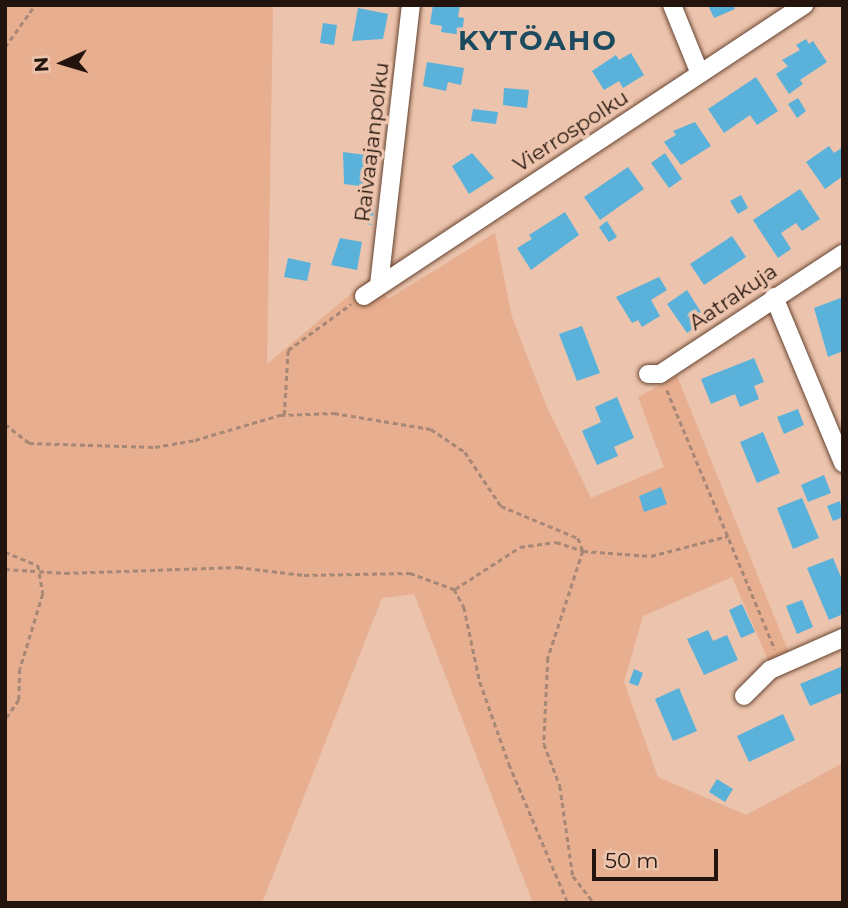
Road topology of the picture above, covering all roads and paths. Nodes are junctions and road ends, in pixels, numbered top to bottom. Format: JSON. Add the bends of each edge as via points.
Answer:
{"nodes":[{"id":1,"x":35,"y":5,"type":"edge"},
{"id":2,"x":411,"y":5,"type":"edge"},
{"id":3,"x":672,"y":5,"type":"edge"},
{"id":4,"x":804,"y":5,"type":"edge"},
{"id":5,"x":5,"y":47,"type":"edge"},
{"id":6,"x":700,"y":74,"type":"junction"},
{"id":7,"x":843,"y":254,"type":"edge"},
{"id":8,"x":371,"y":290,"type":"junction"},
{"id":9,"x":774,"y":297,"type":"junction"},
{"id":10,"x":654,"y":374,"type":"joint"},
{"id":11,"x":284,"y":415,"type":"junction"},
{"id":12,"x":5,"y":424,"type":"edge"},
{"id":13,"x":843,"y":463,"type":"edge"},
{"id":14,"x":728,"y":536,"type":"junction"},
{"id":15,"x":583,"y":551,"type":"junction"},
{"id":16,"x":5,"y":552,"type":"edge"},
{"id":17,"x":5,"y":569,"type":"edge"},
{"id":18,"x":40,"y":572,"type":"junction"},
{"id":19,"x":454,"y":589,"type":"junction"},
{"id":20,"x":843,"y":638,"type":"edge"},
{"id":21,"x":782,"y":665,"type":"junction"},
{"id":22,"x":744,"y":696,"type":"dead end"},
{"id":23,"x":5,"y":720,"type":"edge"},
{"id":24,"x":568,"y":903,"type":"edge"},
{"id":25,"x":594,"y":903,"type":"edge"}],
"edges":[{"from":1,"to":5,"type":"path"},
{"from":2,"to":8,"type":"street","name":"Raivaajanpolku"},
{"from":3,"to":6,"type":"street"},
{"from":4,"to":6,"type":"street","name":"Vierrospolku"},
{"from":6,"to":8,"type":"street","name":"Vierrospolku"},
{"from":7,"to":9,"type":"street","name":"Aatrakuja"},
{"from":8,"to":11,"type":"path","via":[[288,350]]},
{"from":9,"to":10,"type":"street","name":"Aatrakuja"},
{"from":9,"to":13,"type":"street"},
{"from":10,"to":14,"type":"path"},
{"from":11,"to":12,"type":"path","via":[[155,447],[29,443]]},
{"from":11,"to":15,"type":"path","via":[[334,413],[431,429],[465,453],[501,506],[578,538]]},
{"from":14,"to":15,"type":"path","via":[[651,556]]},
{"from":14,"to":21,"type":"path"},
{"from":15,"to":19,"type":"path","via":[[556,542],[520,547]]},
{"from":15,"to":25,"type":"path","via":[[548,658],[544,744],[560,786],[573,876]]},
{"from":16,"to":18,"type":"path","via":[[38,565]]},
{"from":17,"to":18,"type":"path"},
{"from":18,"to":19,"type":"path","via":[[238,567],[304,575],[410,572]]},
{"from":18,"to":23,"type":"path","via":[[43,594],[20,669],[19,700]]},
{"from":19,"to":24,"type":"path","via":[[464,607],[480,682],[509,764]]},
{"from":20,"to":21,"type":"street"},
{"from":21,"to":22,"type":"street","via":[[770,670]]}]}
